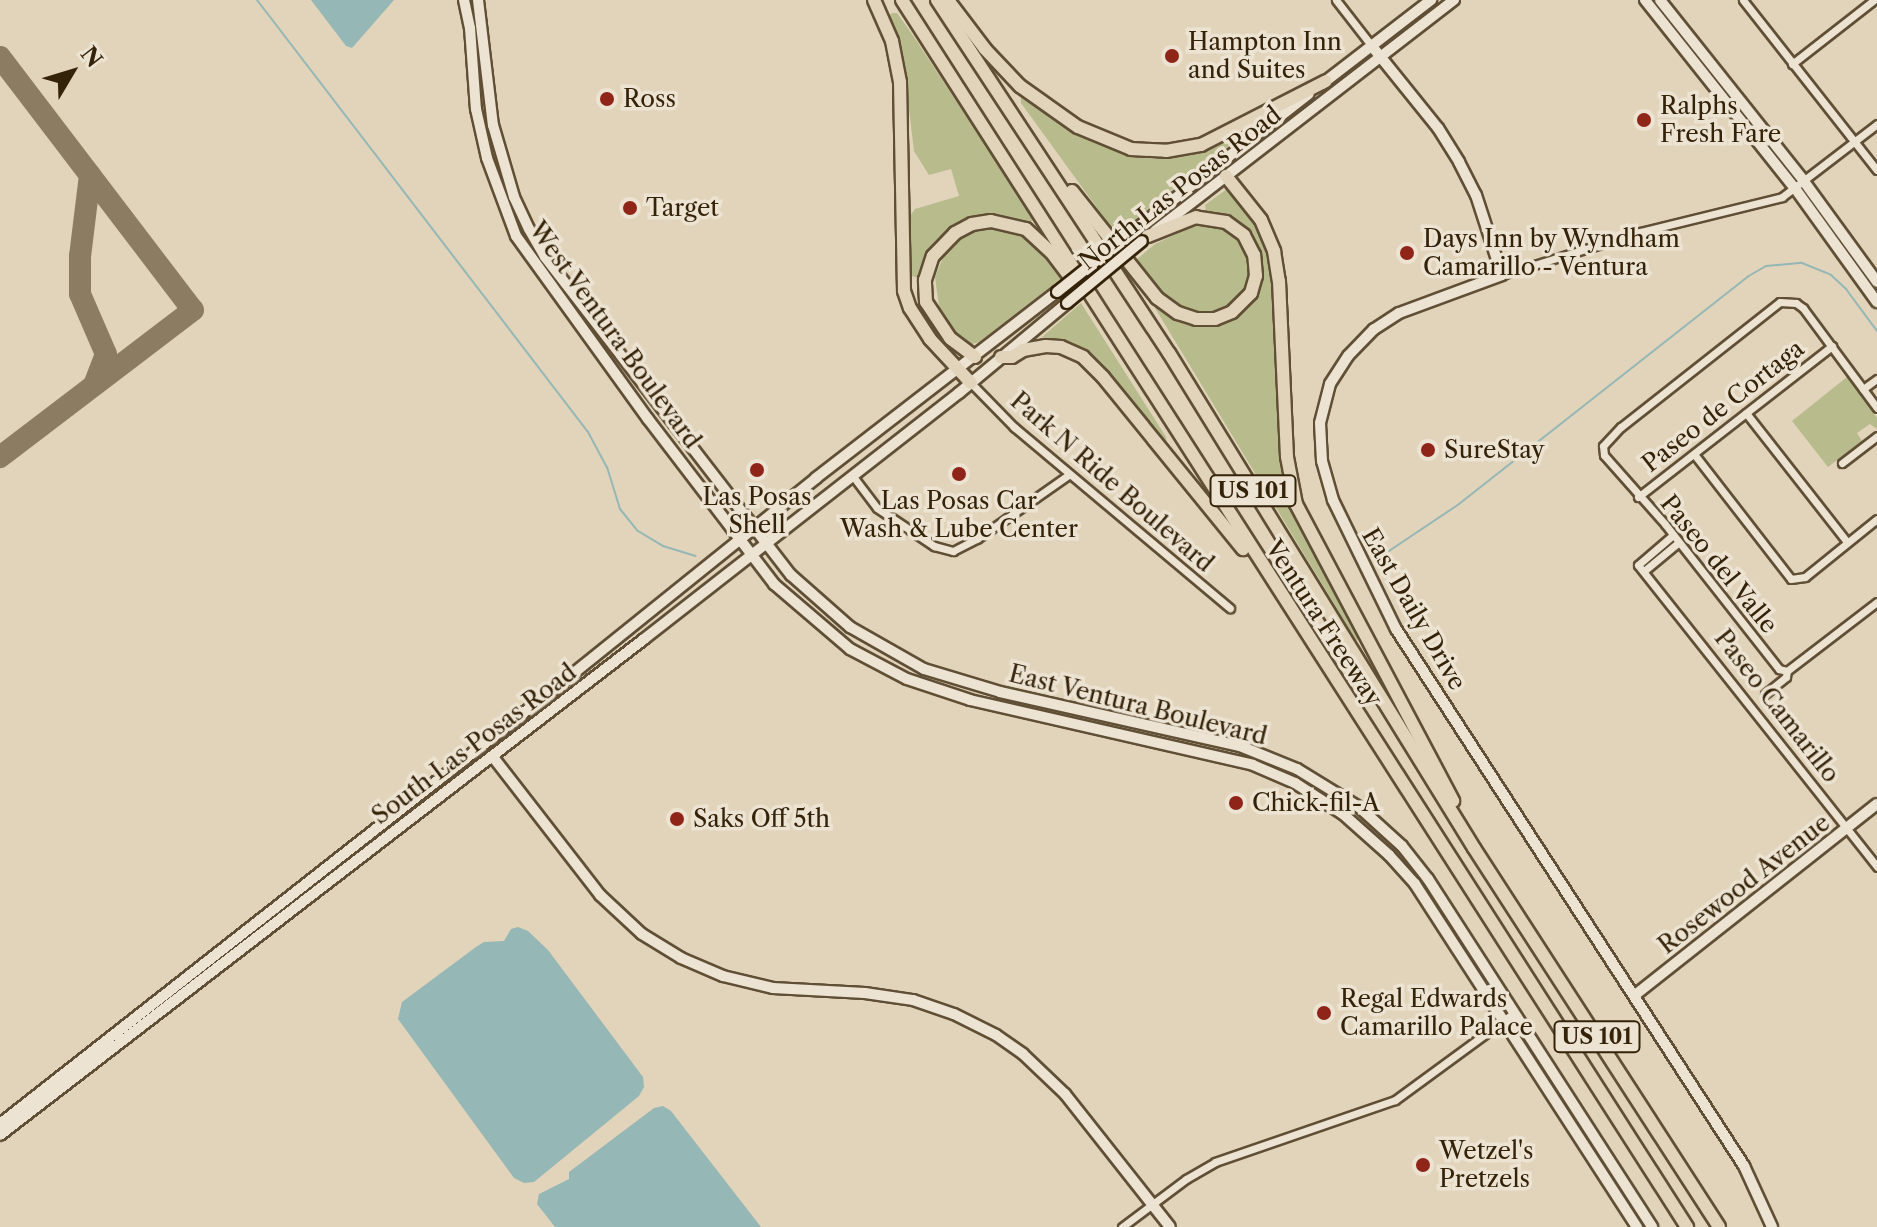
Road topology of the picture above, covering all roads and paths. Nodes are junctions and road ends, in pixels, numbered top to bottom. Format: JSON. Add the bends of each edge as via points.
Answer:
{"nodes":[{"id":1,"x":464,"y":0,"type":"edge"},
{"id":2,"x":478,"y":0,"type":"edge"},
{"id":3,"x":874,"y":0,"type":"edge"},
{"id":4,"x":902,"y":0,"type":"edge"},
{"id":5,"x":937,"y":0,"type":"edge"},
{"id":6,"x":948,"y":0,"type":"edge"},
{"id":7,"x":1336,"y":0,"type":"edge"},
{"id":8,"x":1431,"y":0,"type":"edge"},
{"id":9,"x":1454,"y":0,"type":"edge"},
{"id":10,"x":1645,"y":0,"type":"edge"},
{"id":11,"x":1660,"y":0,"type":"edge"},
{"id":12,"x":1743,"y":0,"type":"edge"},
{"id":13,"x":1874,"y":0,"type":"edge"},
{"id":14,"x":1371,"y":45,"type":"junction"},
{"id":15,"x":1381,"y":58,"type":"junction"},
{"id":16,"x":1792,"y":64,"type":"junction"},
{"id":17,"x":1326,"y":81,"type":"junction"},
{"id":18,"x":1877,"y":124,"type":"edge"},
{"id":19,"x":1028,"y":136,"type":"junction"},
{"id":20,"x":1854,"y":141,"type":"junction"},
{"id":21,"x":1877,"y":170,"type":"edge"},
{"id":22,"x":1222,"y":171,"type":"junction"},
{"id":23,"x":1798,"y":183,"type":"junction"},
{"id":24,"x":1142,"y":235,"type":"junction"},
{"id":25,"x":1502,"y":275,"type":"junction"},
{"id":26,"x":1877,"y":282,"type":"edge"},
{"id":27,"x":1877,"y":302,"type":"edge"},
{"id":28,"x":1832,"y":346,"type":"junction"},
{"id":29,"x":975,"y":357,"type":"junction"},
{"id":30,"x":1001,"y":357,"type":"junction"},
{"id":31,"x":1130,"y":358,"type":"junction"},
{"id":32,"x":958,"y":370,"type":"junction"},
{"id":33,"x":1877,"y":379,"type":"edge"},
{"id":34,"x":971,"y":383,"type":"junction"},
{"id":35,"x":1863,"y":389,"type":"junction"},
{"id":36,"x":1877,"y":408,"type":"edge"},
{"id":37,"x":1746,"y":413,"type":"junction"},
{"id":38,"x":1877,"y":436,"type":"edge"},
{"id":39,"x":1694,"y":454,"type":"junction"},
{"id":40,"x":1842,"y":463,"type":"dead end"},
{"id":41,"x":1070,"y":474,"type":"junction"},
{"id":42,"x":852,"y":475,"type":"junction"},
{"id":43,"x":1638,"y":497,"type":"junction"},
{"id":44,"x":1877,"y":519,"type":"edge"},
{"id":45,"x":756,"y":526,"type":"junction"},
{"id":46,"x":1676,"y":538,"type":"junction"},
{"id":47,"x":741,"y":539,"type":"junction"},
{"id":48,"x":767,"y":542,"type":"junction"},
{"id":49,"x":1847,"y":542,"type":"junction"},
{"id":50,"x":751,"y":554,"type":"junction"},
{"id":51,"x":1269,"y":579,"type":"junction"},
{"id":52,"x":1877,"y":602,"type":"edge"},
{"id":53,"x":1230,"y":608,"type":"dead end"},
{"id":54,"x":1787,"y":671,"type":"junction"},
{"id":55,"x":549,"y":693,"type":"junction"},
{"id":56,"x":1765,"y":694,"type":"dead end"},
{"id":57,"x":493,"y":757,"type":"junction"},
{"id":58,"x":1877,"y":804,"type":"edge"},
{"id":59,"x":1846,"y":829,"type":"junction"},
{"id":60,"x":1474,"y":848,"type":"junction"},
{"id":61,"x":1877,"y":867,"type":"edge"},
{"id":62,"x":1635,"y":995,"type":"junction"},
{"id":63,"x":1514,"y":1013,"type":"junction"},
{"id":64,"x":1504,"y":1021,"type":"junction"},
{"id":65,"x":0,"y":1124,"type":"edge"},
{"id":66,"x":0,"y":1135,"type":"edge"},
{"id":67,"x":1152,"y":1204,"type":"junction"},
{"id":68,"x":1122,"y":1227,"type":"edge"},
{"id":69,"x":1170,"y":1227,"type":"edge"},
{"id":70,"x":1637,"y":1227,"type":"edge"},
{"id":71,"x":1652,"y":1227,"type":"edge"},
{"id":72,"x":1687,"y":1227,"type":"edge"},
{"id":73,"x":1719,"y":1227,"type":"edge"},
{"id":74,"x":1772,"y":1227,"type":"edge"}],
"edges":[{"from":1,"to":47,"type":"main road","name":"West Ventura Boulevard","via":[[481,133],[516,236]]},
{"from":2,"to":45,"type":"main road","name":"West Ventura Boulevard","via":[[496,139],[529,229],[545,257]]},
{"from":3,"to":32,"type":"highway","via":[[892,41],[900,82],[904,291],[917,321]]},
{"from":4,"to":31,"type":"highway","name":"Ventura Freeway","number":"US 101"},
{"from":5,"to":19,"type":"highway","name":"Ventura Freeway","number":"US 101"},
{"from":6,"to":17,"type":"highway","via":[[1020,86],[1078,127],[1131,149],[1201,145]]},
{"from":7,"to":14,"type":"street"},
{"from":8,"to":14,"type":"main road","name":"North Las Posas Road"},
{"from":9,"to":15,"type":"main road","name":"North Las Posas Road"},
{"from":10,"to":23,"type":"main road"},
{"from":11,"to":23,"type":"main road"},
{"from":12,"to":16,"type":"street"},
{"from":13,"to":16,"type":"street"},
{"from":14,"to":15,"type":"main road"},
{"from":14,"to":17,"type":"main road","name":"North Las Posas Road"},
{"from":15,"to":22,"type":"main road","name":"North Las Posas Road"},
{"from":15,"to":25,"type":"main road","via":[[1438,128],[1466,175]]},
{"from":16,"to":20,"type":"street"},
{"from":17,"to":22,"type":"main road","name":"North Las Posas Road"},
{"from":18,"to":20,"type":"street"},
{"from":19,"to":24,"type":"highway","via":[[1169,308],[1187,317],[1215,319],[1232,312],[1251,293],[1254,255],[1244,235],[1226,222],[1196,217]]},
{"from":19,"to":60,"type":"highway","name":"Ventura Freeway","number":"US 101","via":[[1169,353]]},
{"from":20,"to":21,"type":"street"},
{"from":20,"to":23,"type":"street"},
{"from":22,"to":24,"type":"main road","name":"North Las Posas Road"},
{"from":22,"to":60,"type":"highway","via":[[1261,220],[1274,251],[1287,457],[1296,504]]},
{"from":23,"to":25,"type":"street","via":[[1782,197],[1759,205],[1640,232]]},
{"from":23,"to":26,"type":"main road"},
{"from":23,"to":27,"type":"main road"},
{"from":24,"to":29,"type":"main road","name":"North Las Posas Road","bridge":true,"via":[[1057,292]]},
{"from":24,"to":30,"type":"main road","name":"North Las Posas Road","bridge":true},
{"from":25,"to":62,"type":"main road","name":"East Daily Drive","via":[[1399,313],[1358,343],[1330,384],[1323,405],[1322,461],[1341,521],[1396,629]]},
{"from":28,"to":35,"type":"street"},
{"from":28,"to":37,"type":"street","name":"Paseo de Cortaga"},
{"from":28,"to":43,"type":"street","name":"Paseo del Valle","via":[[1803,308],[1789,302],[1775,306],[1606,439],[1603,450]]},
{"from":29,"to":31,"type":"highway","via":[[956,345],[930,312],[925,280],[945,240],[962,228],[991,221],[1013,223],[1038,238]]},
{"from":29,"to":32,"type":"main road","name":"North Las Posas Road"},
{"from":30,"to":34,"type":"main road","name":"North Las Posas Road"},
{"from":30,"to":51,"type":"highway","via":[[1035,347],[1061,347],[1092,365]]},
{"from":31,"to":51,"type":"highway","name":"Ventura Freeway","number":"US 101"},
{"from":32,"to":34,"type":"highway"},
{"from":32,"to":45,"type":"main road","name":"South Las Posas Road"},
{"from":33,"to":35,"type":"street"},
{"from":34,"to":41,"type":"street","name":"Park N Ride Boulevard"},
{"from":34,"to":42,"type":"main road","name":"South Las Posas Road"},
{"from":35,"to":36,"type":"street"},
{"from":37,"to":39,"type":"street","name":"Paseo de Cortaga"},
{"from":37,"to":49,"type":"street"},
{"from":38,"to":40,"type":"street"},
{"from":39,"to":43,"type":"street","name":"Paseo de Cortaga"},
{"from":39,"to":49,"type":"street","via":[[1791,579],[1805,577]]},
{"from":41,"to":42,"type":"street","via":[[953,551],[934,546],[877,508]]},
{"from":41,"to":53,"type":"street","name":"Park N Ride Boulevard"},
{"from":42,"to":48,"type":"main road","name":"South Las Posas Road"},
{"from":43,"to":46,"type":"street","name":"Paseo del Valle"},
{"from":44,"to":49,"type":"street"},
{"from":45,"to":47,"type":"main road","name":"South Las Posas Road"},
{"from":45,"to":48,"type":"main road","name":"West Ventura Boulevard"},
{"from":46,"to":54,"type":"street","name":"Paseo del Valle","via":[[1779,669]]},
{"from":46,"to":59,"type":"street","name":"Paseo Camarillo","via":[[1641,568]]},
{"from":47,"to":50,"type":"main road","name":"West Ventura Boulevard"},
{"from":47,"to":55,"type":"main road","name":"South Las Posas Road"},
{"from":48,"to":50,"type":"main road","name":"South Las Posas Road"},
{"from":48,"to":63,"type":"main road","name":"East Ventura Boulevard","via":[[791,575],[829,611],[876,645],[924,669],[1000,692],[1240,746],[1322,782],[1402,846]]},
{"from":50,"to":57,"type":"main road","name":"South Las Posas Road"},
{"from":50,"to":64,"type":"main road","name":"East Ventura Boulevard","via":[[774,584],[824,630],[907,679],[970,700],[1224,756],[1271,772],[1318,797],[1367,834],[1415,884]]},
{"from":51,"to":72,"type":"highway","name":"Ventura Freeway","number":"US 101"},
{"from":52,"to":54,"type":"street"},
{"from":54,"to":56,"type":"street"},
{"from":55,"to":57,"type":"main road","via":[[547,702],[495,745]]},
{"from":55,"to":65,"type":"main road","name":"South Las Posas Road"},
{"from":57,"to":66,"type":"main road","name":"South Las Posas Road"},
{"from":57,"to":67,"type":"main road","via":[[600,895],[642,934],[695,964],[756,985],[890,995],[969,1020],[1040,1068]]},
{"from":58,"to":59,"type":"main road","name":"Rosewood Avenue"},
{"from":59,"to":61,"type":"street","name":"Paseo Camarillo"},
{"from":59,"to":62,"type":"main road","name":"Rosewood Avenue"},
{"from":60,"to":73,"type":"highway","name":"Ventura Freeway","number":"US 101"},
{"from":62,"to":74,"type":"main road","name":"East Daily Drive","via":[[1744,1166]]},
{"from":63,"to":64,"type":"street"},
{"from":63,"to":71,"type":"main road","name":"East Ventura Boulevard"},
{"from":64,"to":67,"type":"street","via":[[1395,1100],[1215,1162]]},
{"from":64,"to":70,"type":"main road","name":"East Ventura Boulevard"},
{"from":67,"to":68,"type":"street"},
{"from":67,"to":69,"type":"main road"}]}
